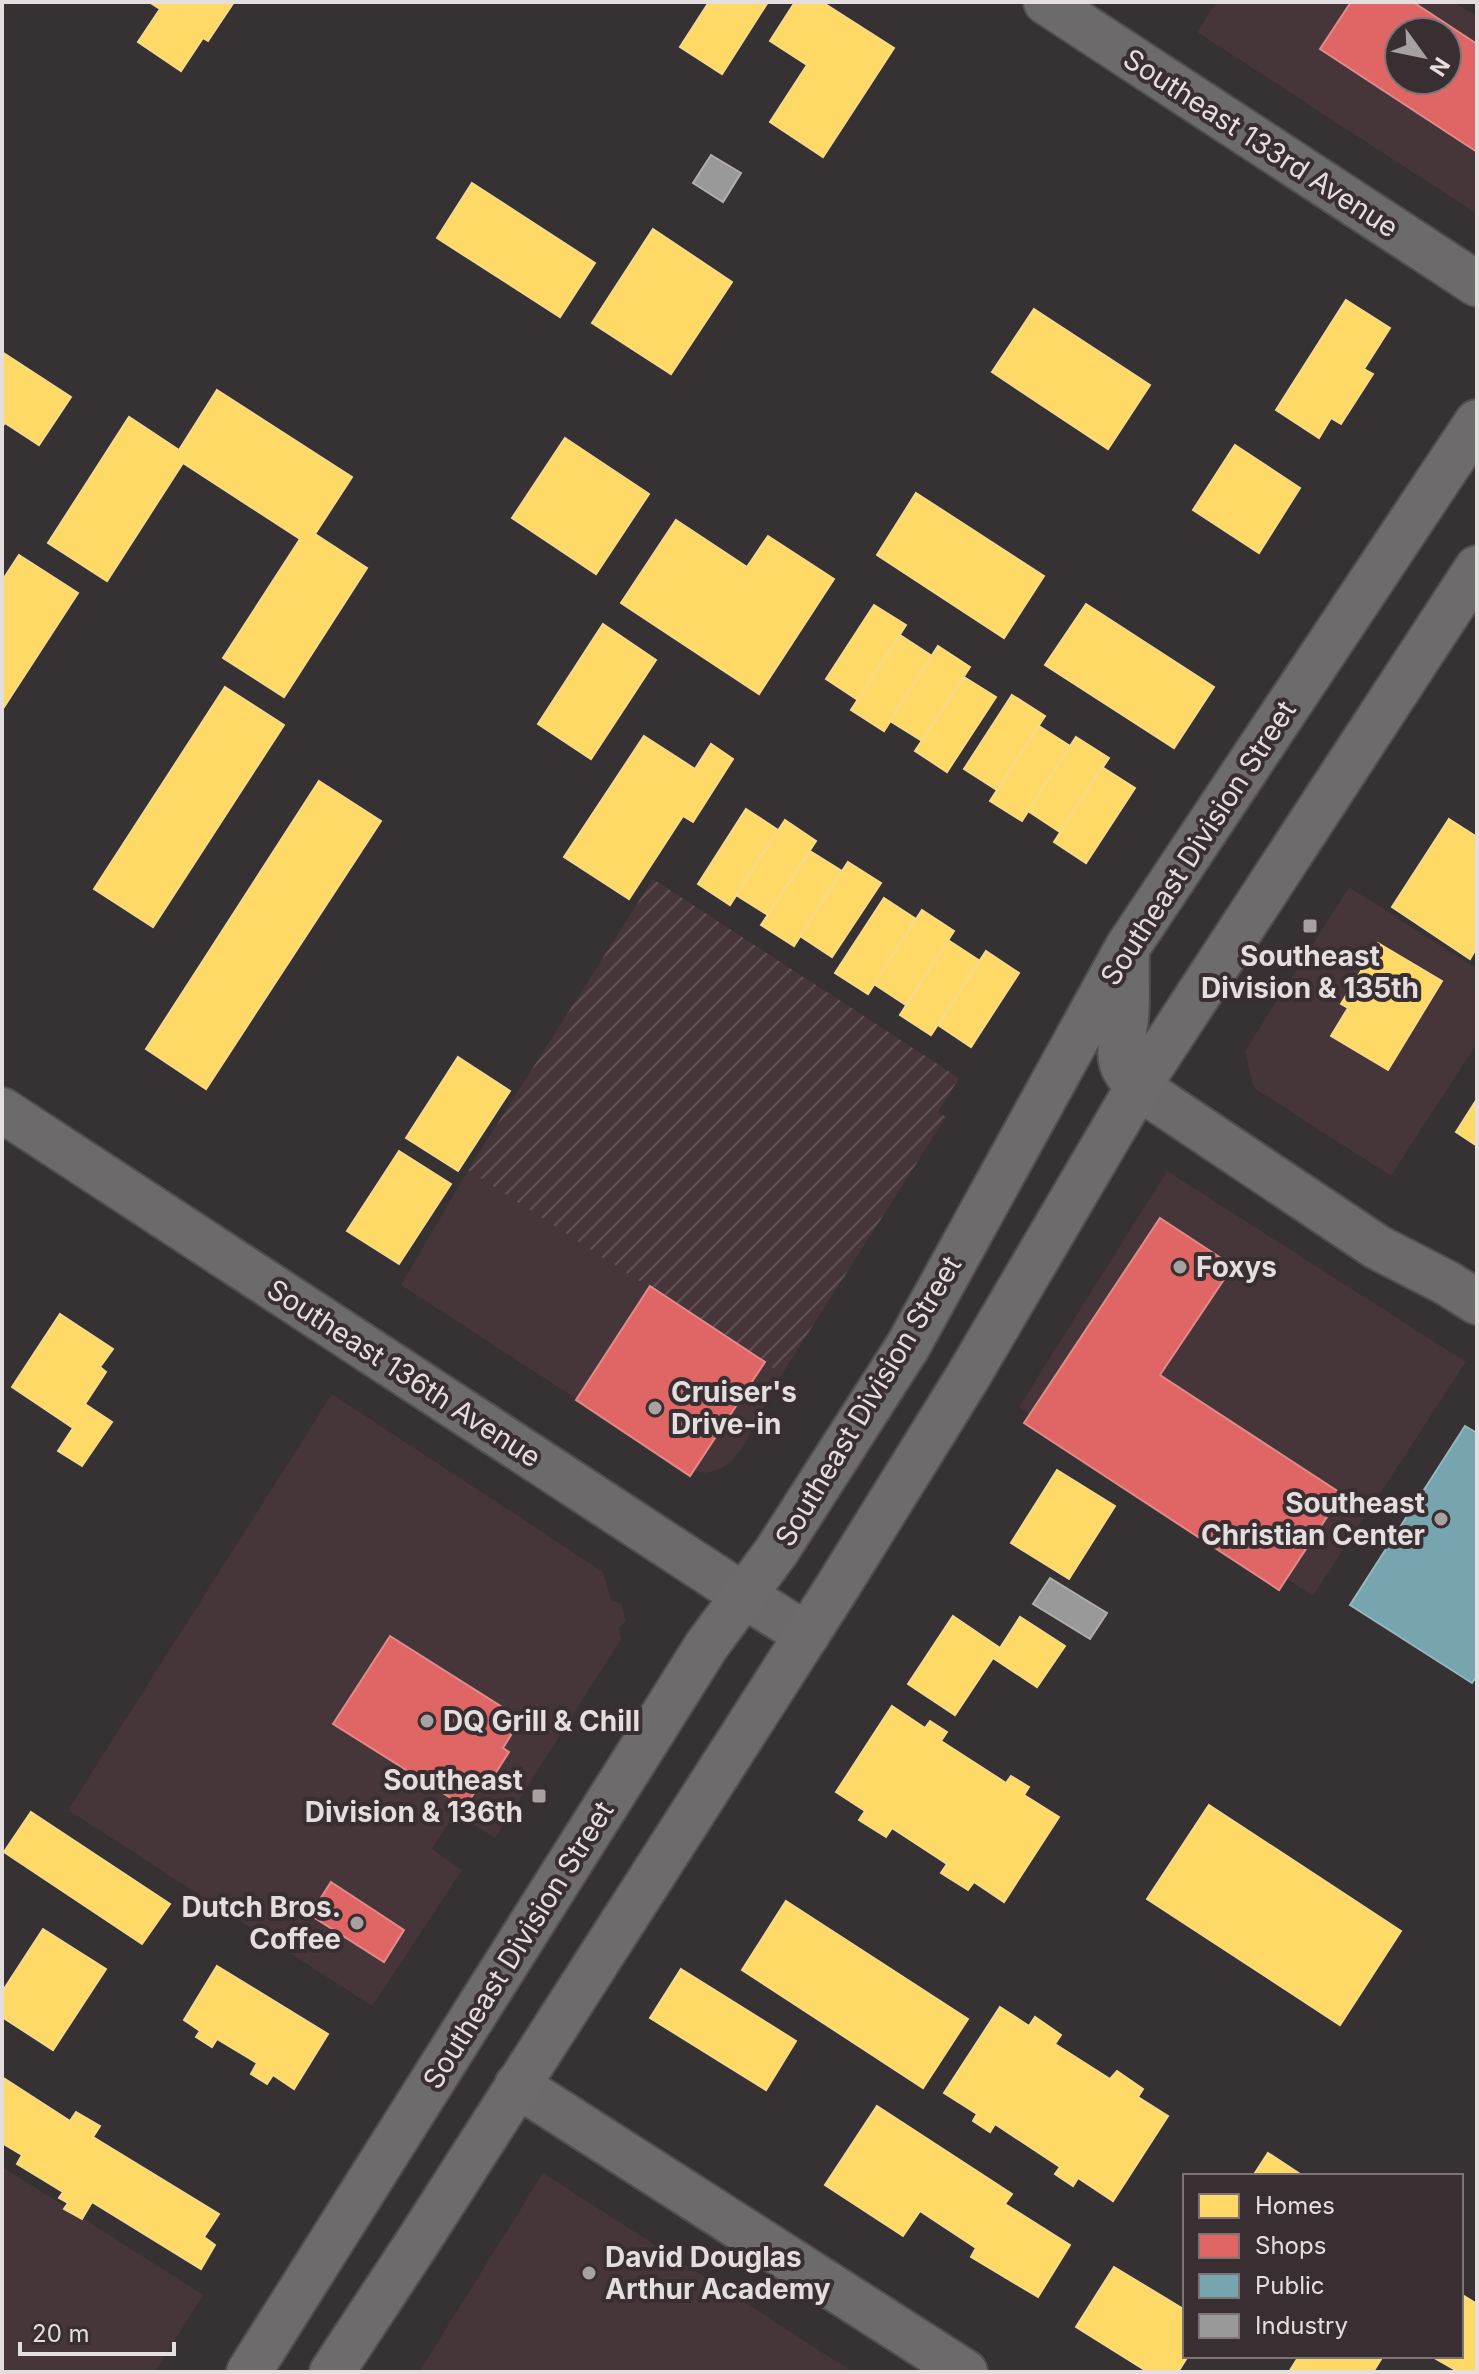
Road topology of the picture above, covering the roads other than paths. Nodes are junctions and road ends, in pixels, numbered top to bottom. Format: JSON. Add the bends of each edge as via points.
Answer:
{"nodes":[{"id":1,"x":1046,"y":2,"type":"edge"},
{"id":2,"x":1477,"y":284,"type":"edge"},
{"id":3,"x":1477,"y":422,"type":"edge"},
{"id":4,"x":1477,"y":568,"type":"edge"},
{"id":5,"x":1127,"y":948,"type":"junction"},
{"id":6,"x":1138,"y":1087,"type":"junction"},
{"id":7,"x":2,"y":1110,"type":"edge"},
{"id":8,"x":1477,"y":1302,"type":"edge"},
{"id":9,"x":743,"y":1595,"type":"junction"},
{"id":10,"x":807,"y":1635,"type":"junction"},
{"id":11,"x":517,"y":2085,"type":"junction"},
{"id":12,"x":249,"y":2372,"type":"edge"},
{"id":13,"x":332,"y":2372,"type":"edge"},
{"id":14,"x":965,"y":2372,"type":"edge"}],
"edges":[{"from":1,"to":2,"type":"street","name":"Southeast 133rd Avenue"},
{"from":3,"to":5,"type":"main road","name":"Southeast Division Street"},
{"from":4,"to":6,"type":"main road"},
{"from":5,"to":6,"type":"main road","via":[[1126,1019],[1119,1052],[1125,1074]]},
{"from":5,"to":9,"type":"main road","name":"Southeast Division Street","via":[[908,1346]]},
{"from":6,"to":8,"type":"street","via":[[1377,1247]]},
{"from":6,"to":10,"type":"main road","via":[[967,1378]]},
{"from":7,"to":9,"type":"street","name":"Southeast 136th Avenue"},
{"from":9,"to":10,"type":"street","name":"Southeast 136th Avenue"},
{"from":9,"to":12,"type":"main road","name":"Southeast Division Street"},
{"from":10,"to":11,"type":"main road"},
{"from":11,"to":13,"type":"main road"},
{"from":11,"to":14,"type":"street"}]}
